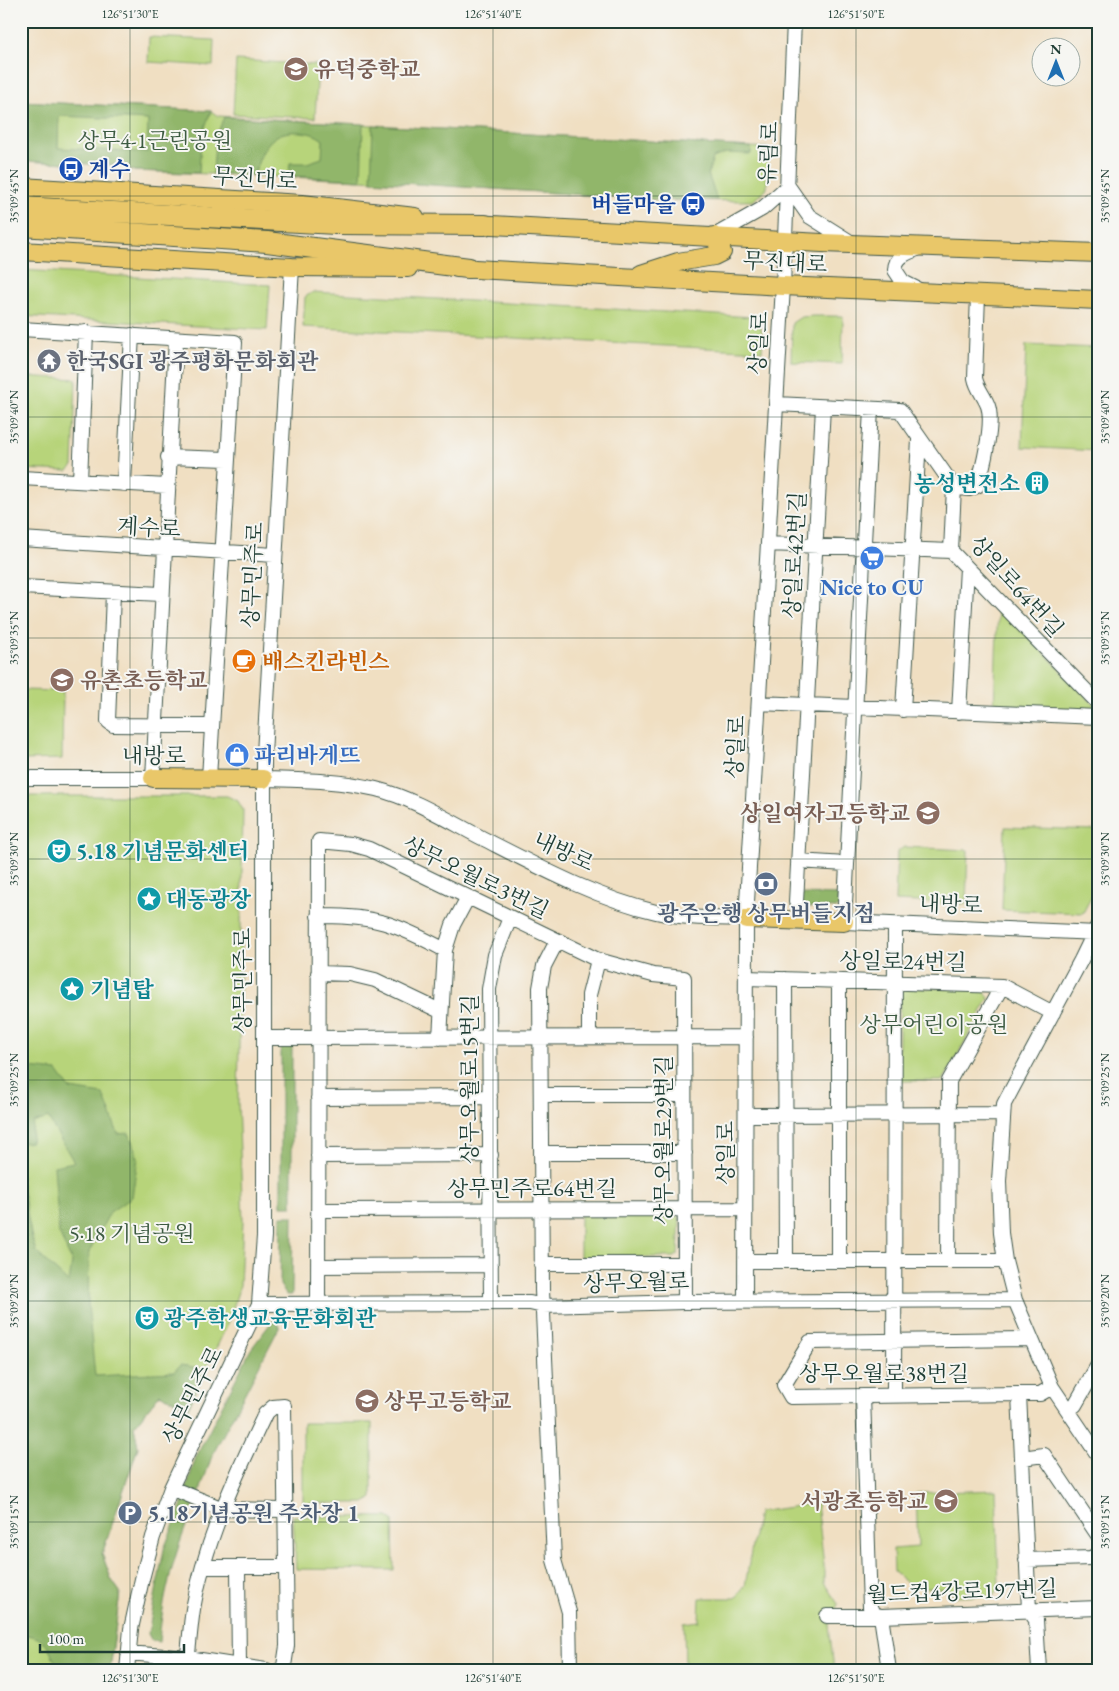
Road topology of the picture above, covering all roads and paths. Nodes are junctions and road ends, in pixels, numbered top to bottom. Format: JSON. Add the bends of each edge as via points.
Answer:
{"nodes":[{"id":1,"x":794,"y":21,"type":"edge"},
{"id":2,"x":788,"y":186,"type":"junction"},
{"id":3,"x":21,"y":187,"type":"edge"},
{"id":4,"x":21,"y":206,"type":"edge"},
{"id":5,"x":485,"y":225,"type":"junction"},
{"id":6,"x":21,"y":226,"type":"edge"},
{"id":7,"x":714,"y":236,"type":"junction"},
{"id":8,"x":785,"y":241,"type":"junction"},
{"id":9,"x":852,"y":244,"type":"junction"},
{"id":10,"x":926,"y":246,"type":"junction"},
{"id":11,"x":21,"y":251,"type":"edge"},
{"id":12,"x":1098,"y":253,"type":"edge"},
{"id":13,"x":292,"y":267,"type":"junction"},
{"id":14,"x":469,"y":268,"type":"junction"},
{"id":15,"x":631,"y":278,"type":"junction"},
{"id":16,"x":782,"y":286,"type":"junction"},
{"id":17,"x":922,"y":292,"type":"junction"},
{"id":18,"x":978,"y":295,"type":"junction"},
{"id":19,"x":1098,"y":300,"type":"edge"},
{"id":20,"x":21,"y":329,"type":"edge"},
{"id":21,"x":86,"y":332,"type":"junction"},
{"id":22,"x":132,"y":335,"type":"junction"},
{"id":23,"x":176,"y":339,"type":"junction"},
{"id":24,"x":776,"y":404,"type":"junction"},
{"id":25,"x":823,"y":406,"type":"junction"},
{"id":26,"x":871,"y":409,"type":"junction"},
{"id":27,"x":919,"y":440,"type":"junction"},
{"id":28,"x":168,"y":457,"type":"junction"},
{"id":29,"x":227,"y":459,"type":"junction"},
{"id":30,"x":21,"y":478,"type":"edge"},
{"id":31,"x":80,"y":482,"type":"junction"},
{"id":32,"x":124,"y":484,"type":"junction"},
{"id":33,"x":167,"y":486,"type":"junction"},
{"id":34,"x":954,"y":486,"type":"junction"},
{"id":35,"x":21,"y":540,"type":"edge"},
{"id":36,"x":768,"y":544,"type":"junction"},
{"id":37,"x":816,"y":546,"type":"junction"},
{"id":38,"x":164,"y":548,"type":"junction"},
{"id":39,"x":864,"y":548,"type":"junction"},
{"id":40,"x":913,"y":550,"type":"junction"},
{"id":41,"x":952,"y":551,"type":"junction"},
{"id":42,"x":221,"y":552,"type":"junction"},
{"id":43,"x":274,"y":555,"type":"junction"},
{"id":44,"x":967,"y":568,"type":"junction"},
{"id":45,"x":21,"y":587,"type":"edge"},
{"id":46,"x":113,"y":593,"type":"junction"},
{"id":47,"x":161,"y":594,"type":"junction"},
{"id":48,"x":759,"y":703,"type":"junction"},
{"id":49,"x":1098,"y":703,"type":"edge"},
{"id":50,"x":806,"y":706,"type":"junction"},
{"id":51,"x":856,"y":708,"type":"junction"},
{"id":52,"x":903,"y":710,"type":"junction"},
{"id":53,"x":959,"y":712,"type":"junction"},
{"id":54,"x":1098,"y":717,"type":"edge"},
{"id":55,"x":154,"y":725,"type":"junction"},
{"id":56,"x":211,"y":726,"type":"junction"},
{"id":57,"x":21,"y":778,"type":"edge"},
{"id":58,"x":153,"y":778,"type":"junction"},
{"id":59,"x":209,"y":778,"type":"junction"},
{"id":60,"x":263,"y":779,"type":"junction"},
{"id":61,"x":798,"y":861,"type":"junction"},
{"id":62,"x":846,"y":864,"type":"junction"},
{"id":63,"x":468,"y":897,"type":"junction"},
{"id":64,"x":796,"y":902,"type":"dead end"},
{"id":65,"x":318,"y":916,"type":"junction"},
{"id":66,"x":510,"y":918,"type":"junction"},
{"id":67,"x":746,"y":919,"type":"junction"},
{"id":68,"x":844,"y":922,"type":"junction"},
{"id":69,"x":895,"y":924,"type":"junction"},
{"id":70,"x":1096,"y":930,"type":"edge"},
{"id":71,"x":557,"y":941,"type":"junction"},
{"id":72,"x":445,"y":950,"type":"junction"},
{"id":73,"x":598,"y":960,"type":"junction"},
{"id":74,"x":318,"y":973,"type":"junction"},
{"id":75,"x":684,"y":978,"type":"joint"},
{"id":76,"x":746,"y":978,"type":"junction"},
{"id":77,"x":785,"y":980,"type":"junction"},
{"id":78,"x":839,"y":981,"type":"junction"},
{"id":79,"x":895,"y":983,"type":"junction"},
{"id":80,"x":1002,"y":986,"type":"junction"},
{"id":81,"x":440,"y":1011,"type":"junction"},
{"id":82,"x":1053,"y":1013,"type":"junction"},
{"id":83,"x":490,"y":1037,"type":"junction"},
{"id":84,"x":540,"y":1037,"type":"junction"},
{"id":85,"x":589,"y":1037,"type":"junction"},
{"id":86,"x":684,"y":1037,"type":"junction"},
{"id":87,"x":746,"y":1037,"type":"junction"},
{"id":88,"x":264,"y":1038,"type":"junction"},
{"id":89,"x":318,"y":1038,"type":"junction"},
{"id":90,"x":440,"y":1038,"type":"junction"},
{"id":91,"x":541,"y":1095,"type":"junction"},
{"id":92,"x":684,"y":1095,"type":"junction"},
{"id":93,"x":490,"y":1096,"type":"junction"},
{"id":94,"x":318,"y":1098,"type":"junction"},
{"id":95,"x":1001,"y":1114,"type":"junction"},
{"id":96,"x":746,"y":1115,"type":"junction"},
{"id":97,"x":786,"y":1115,"type":"junction"},
{"id":98,"x":839,"y":1115,"type":"junction"},
{"id":99,"x":893,"y":1115,"type":"junction"},
{"id":100,"x":949,"y":1115,"type":"junction"},
{"id":101,"x":541,"y":1153,"type":"junction"},
{"id":102,"x":685,"y":1153,"type":"junction"},
{"id":103,"x":490,"y":1155,"type":"junction"},
{"id":104,"x":318,"y":1156,"type":"junction"},
{"id":105,"x":684,"y":1209,"type":"junction"},
{"id":106,"x":745,"y":1209,"type":"junction"},
{"id":107,"x":318,"y":1210,"type":"junction"},
{"id":108,"x":491,"y":1210,"type":"junction"},
{"id":109,"x":540,"y":1210,"type":"junction"},
{"id":110,"x":948,"y":1260,"type":"junction"},
{"id":111,"x":745,"y":1261,"type":"junction"},
{"id":112,"x":786,"y":1261,"type":"junction"},
{"id":113,"x":839,"y":1261,"type":"junction"},
{"id":114,"x":894,"y":1261,"type":"junction"},
{"id":115,"x":1005,"y":1261,"type":"junction"},
{"id":116,"x":542,"y":1264,"type":"junction"},
{"id":117,"x":685,"y":1264,"type":"junction"},
{"id":118,"x":318,"y":1266,"type":"junction"},
{"id":119,"x":491,"y":1266,"type":"junction"},
{"id":120,"x":894,"y":1300,"type":"junction"},
{"id":121,"x":1015,"y":1300,"type":"junction"},
{"id":122,"x":745,"y":1301,"type":"junction"},
{"id":123,"x":685,"y":1302,"type":"junction"},
{"id":124,"x":491,"y":1303,"type":"junction"},
{"id":125,"x":259,"y":1304,"type":"junction"},
{"id":126,"x":318,"y":1304,"type":"junction"},
{"id":127,"x":544,"y":1306,"type":"junction"},
{"id":128,"x":1030,"y":1339,"type":"junction"},
{"id":129,"x":894,"y":1341,"type":"junction"},
{"id":130,"x":1098,"y":1365,"type":"edge"},
{"id":131,"x":1052,"y":1387,"type":"junction"},
{"id":132,"x":1019,"y":1394,"type":"junction"},
{"id":133,"x":863,"y":1396,"type":"junction"},
{"id":134,"x":894,"y":1396,"type":"junction"},
{"id":135,"x":1068,"y":1410,"type":"junction"},
{"id":136,"x":1098,"y":1455,"type":"edge"},
{"id":137,"x":1022,"y":1458,"type":"junction"},
{"id":138,"x":170,"y":1488,"type":"junction"},
{"id":139,"x":223,"y":1509,"type":"junction"},
{"id":140,"x":285,"y":1510,"type":"junction"},
{"id":141,"x":1098,"y":1535,"type":"edge"},
{"id":142,"x":1098,"y":1554,"type":"edge"},
{"id":143,"x":1026,"y":1560,"type":"junction"},
{"id":144,"x":204,"y":1567,"type":"junction"},
{"id":145,"x":238,"y":1567,"type":"junction"},
{"id":146,"x":286,"y":1567,"type":"junction"},
{"id":147,"x":1098,"y":1608,"type":"edge"},
{"id":148,"x":1029,"y":1610,"type":"junction"},
{"id":149,"x":827,"y":1616,"type":"dead end"},
{"id":150,"x":881,"y":1616,"type":"junction"},
{"id":151,"x":128,"y":1653,"type":"junction"},
{"id":152,"x":187,"y":1664,"type":"edge"},
{"id":153,"x":240,"y":1668,"type":"edge"},
{"id":154,"x":127,"y":1670,"type":"edge"},
{"id":155,"x":266,"y":1670,"type":"edge"},
{"id":156,"x":280,"y":1670,"type":"edge"},
{"id":157,"x":570,"y":1670,"type":"edge"},
{"id":158,"x":889,"y":1670,"type":"edge"},
{"id":159,"x":1039,"y":1670,"type":"edge"}],
"edges":[{"from":1,"to":2,"type":"street","name":"유림로"},
{"from":2,"to":7,"type":"street","via":[[762,209]]},
{"from":2,"to":8,"type":"street","name":"유림로"},
{"from":2,"to":9,"type":"street","via":[[809,216]]},
{"from":3,"to":5,"type":"main road","name":"무진대로","via":[[302,204]]},
{"from":4,"to":5,"type":"highway","name":"무진대로","via":[[336,224]]},
{"from":5,"to":7,"type":"main road","name":"무진대로"},
{"from":6,"to":14,"type":"highway","name":"무진대로","via":[[267,242]]},
{"from":7,"to":8,"type":"main road","name":"무진대로"},
{"from":7,"to":15,"type":"main road","via":[[722,252]]},
{"from":8,"to":9,"type":"main road","name":"무진대로"},
{"from":8,"to":16,"type":"street","name":"유림로"},
{"from":9,"to":10,"type":"main road","name":"무진대로"},
{"from":10,"to":12,"type":"main road","name":"무진대로"},
{"from":10,"to":17,"type":"street","via":[[906,253],[895,264],[897,275],[903,282]]},
{"from":11,"to":13,"type":"main road","name":"무진대로"},
{"from":13,"to":14,"type":"main road","name":"무진대로"},
{"from":13,"to":43,"type":"street","name":"상무민주로"},
{"from":14,"to":15,"type":"main road","name":"무진대로"},
{"from":15,"to":16,"type":"main road","name":"무진대로"},
{"from":16,"to":17,"type":"main road","name":"무진대로"},
{"from":16,"to":24,"type":"street","name":"상일로"},
{"from":17,"to":18,"type":"main road","name":"무진대로"},
{"from":18,"to":19,"type":"main road","name":"무진대로"},
{"from":18,"to":34,"type":"street","via":[[975,378],[988,406],[989,417],[982,473],[977,486],[969,489]]},
{"from":20,"to":21,"type":"street"},
{"from":21,"to":22,"type":"street"},
{"from":21,"to":31,"type":"street"},
{"from":22,"to":23,"type":"street"},
{"from":22,"to":32,"type":"street"},
{"from":23,"to":28,"type":"street"},
{"from":23,"to":29,"type":"street","via":[[235,342]]},
{"from":24,"to":25,"type":"street"},
{"from":24,"to":36,"type":"street","name":"상일로"},
{"from":25,"to":26,"type":"street"},
{"from":25,"to":37,"type":"street","name":"상일로42번길"},
{"from":26,"to":27,"type":"street","via":[[900,410]]},
{"from":26,"to":39,"type":"street"},
{"from":27,"to":34,"type":"street"},
{"from":27,"to":40,"type":"street"},
{"from":28,"to":29,"type":"street"},
{"from":28,"to":33,"type":"street"},
{"from":29,"to":42,"type":"street"},
{"from":30,"to":31,"type":"street"},
{"from":31,"to":32,"type":"street"},
{"from":32,"to":33,"type":"street"},
{"from":33,"to":38,"type":"street"},
{"from":34,"to":41,"type":"street","name":"상일로64번길"},
{"from":35,"to":38,"type":"street","name":"계수로"},
{"from":36,"to":37,"type":"street"},
{"from":36,"to":48,"type":"street","name":"상일로"},
{"from":37,"to":39,"type":"street"},
{"from":37,"to":50,"type":"street","name":"상일로42번길"},
{"from":38,"to":42,"type":"street","name":"계수로"},
{"from":38,"to":47,"type":"street"},
{"from":39,"to":40,"type":"street"},
{"from":39,"to":51,"type":"street"},
{"from":40,"to":41,"type":"street"},
{"from":40,"to":52,"type":"street"},
{"from":41,"to":44,"type":"street","name":"상일로64번길"},
{"from":42,"to":43,"type":"street","name":"계수로"},
{"from":42,"to":56,"type":"street"},
{"from":43,"to":60,"type":"street","name":"상무민주로"},
{"from":44,"to":49,"type":"street","name":"상일로64번길"},
{"from":44,"to":53,"type":"street"},
{"from":45,"to":46,"type":"street"},
{"from":46,"to":47,"type":"street"},
{"from":46,"to":55,"type":"street","via":[[108,721],[113,725]]},
{"from":47,"to":55,"type":"street"},
{"from":48,"to":50,"type":"street"},
{"from":48,"to":67,"type":"street","name":"상일로"},
{"from":50,"to":51,"type":"street"},
{"from":50,"to":61,"type":"street","name":"상일로42번길"},
{"from":51,"to":52,"type":"street"},
{"from":51,"to":62,"type":"street"},
{"from":52,"to":53,"type":"street"},
{"from":53,"to":54,"type":"street"},
{"from":55,"to":56,"type":"street"},
{"from":55,"to":58,"type":"street"},
{"from":56,"to":59,"type":"street"},
{"from":57,"to":58,"type":"street","name":"내방로"},
{"from":58,"to":59,"type":"main road","name":"내방로"},
{"from":59,"to":60,"type":"main road","name":"내방로"},
{"from":60,"to":67,"type":"street","name":"내방로","via":[[318,780],[377,789],[620,902],[685,916]]},
{"from":60,"to":88,"type":"street","name":"상무민주로"},
{"from":61,"to":62,"type":"street"},
{"from":61,"to":64,"type":"street","name":"상일로42번길"},
{"from":62,"to":68,"type":"street"},
{"from":63,"to":65,"type":"street","name":"상무오월로3번길","via":[[369,849],[319,841]]},
{"from":63,"to":66,"type":"street","name":"상무오월로3번길"},
{"from":63,"to":72,"type":"street","via":[[453,925]]},
{"from":65,"to":72,"type":"street","via":[[351,916],[392,924]]},
{"from":65,"to":74,"type":"street","name":"상무오월로3번길"},
{"from":66,"to":71,"type":"street","name":"상무오월로3번길"},
{"from":66,"to":83,"type":"street","name":"상무오월로15번길","via":[[492,970]]},
{"from":67,"to":68,"type":"main road","name":"내방로"},
{"from":67,"to":76,"type":"street","name":"상일로"},
{"from":68,"to":69,"type":"street","name":"내방로"},
{"from":69,"to":70,"type":"street","name":"내방로"},
{"from":69,"to":79,"type":"street"},
{"from":70,"to":82,"type":"street"},
{"from":71,"to":73,"type":"street","name":"상무오월로3번길"},
{"from":71,"to":84,"type":"street","via":[[544,966],[540,988]]},
{"from":72,"to":81,"type":"street"},
{"from":73,"to":75,"type":"street","name":"상무오월로3번길","via":[[652,975]]},
{"from":73,"to":85,"type":"street","via":[[588,995]]},
{"from":74,"to":81,"type":"street","via":[[350,974],[375,980]]},
{"from":74,"to":89,"type":"street","name":"상무오월로3번길"},
{"from":75,"to":86,"type":"street","name":"상무오월로29번길"},
{"from":76,"to":77,"type":"street","name":"상일로24번길"},
{"from":76,"to":87,"type":"street","name":"상일로"},
{"from":77,"to":78,"type":"street","name":"상일로24번길"},
{"from":77,"to":97,"type":"street"},
{"from":78,"to":79,"type":"street","name":"상일로24번길"},
{"from":78,"to":98,"type":"street"},
{"from":79,"to":80,"type":"street","name":"상일로24번길"},
{"from":79,"to":99,"type":"street"},
{"from":80,"to":82,"type":"street","name":"상일로24번길"},
{"from":80,"to":100,"type":"street","via":[[949,1081]]},
{"from":81,"to":90,"type":"street"},
{"from":82,"to":95,"type":"street"},
{"from":83,"to":84,"type":"street"},
{"from":83,"to":90,"type":"street"},
{"from":83,"to":93,"type":"street","name":"상무오월로15번길"},
{"from":84,"to":85,"type":"street"},
{"from":84,"to":91,"type":"street"},
{"from":85,"to":86,"type":"street"},
{"from":86,"to":87,"type":"street"},
{"from":86,"to":92,"type":"street","name":"상무오월로29번길"},
{"from":87,"to":96,"type":"street","name":"상일로"},
{"from":88,"to":89,"type":"street"},
{"from":88,"to":125,"type":"street","name":"상무민주로","via":[[264,1236]]},
{"from":89,"to":90,"type":"street"},
{"from":89,"to":94,"type":"street","name":"상무오월로3번길"},
{"from":91,"to":92,"type":"street"},
{"from":91,"to":101,"type":"street"},
{"from":92,"to":102,"type":"street","name":"상무오월로29번길"},
{"from":93,"to":94,"type":"street"},
{"from":93,"to":103,"type":"street","name":"상무오월로15번길"},
{"from":94,"to":104,"type":"street","name":"상무오월로3번길"},
{"from":95,"to":100,"type":"street"},
{"from":95,"to":115,"type":"street","via":[[999,1181]]},
{"from":96,"to":97,"type":"street"},
{"from":96,"to":106,"type":"street","name":"상일로"},
{"from":97,"to":98,"type":"street"},
{"from":97,"to":112,"type":"street"},
{"from":98,"to":99,"type":"street"},
{"from":98,"to":113,"type":"street"},
{"from":99,"to":100,"type":"street"},
{"from":99,"to":114,"type":"street"},
{"from":100,"to":110,"type":"street"},
{"from":101,"to":102,"type":"street"},
{"from":101,"to":109,"type":"street"},
{"from":102,"to":105,"type":"street","name":"상무오월로29번길"},
{"from":103,"to":104,"type":"street"},
{"from":103,"to":108,"type":"street","name":"상무오월로15번길"},
{"from":104,"to":107,"type":"street","name":"상무오월로3번길"},
{"from":105,"to":106,"type":"street","name":"상무민주로64번길"},
{"from":105,"to":109,"type":"street","name":"상무민주로64번길"},
{"from":105,"to":117,"type":"street","name":"상무오월로29번길"},
{"from":106,"to":111,"type":"street","name":"상일로"},
{"from":107,"to":108,"type":"street","name":"상무민주로64번길"},
{"from":107,"to":118,"type":"street","name":"상무오월로3번길"},
{"from":108,"to":109,"type":"street","name":"상무민주로64번길"},
{"from":108,"to":119,"type":"street","name":"상무오월로15번길"},
{"from":109,"to":116,"type":"street"},
{"from":110,"to":114,"type":"street"},
{"from":110,"to":115,"type":"street"},
{"from":111,"to":112,"type":"street"},
{"from":111,"to":122,"type":"street","name":"상일로"},
{"from":112,"to":113,"type":"street"},
{"from":113,"to":114,"type":"street"},
{"from":114,"to":120,"type":"street"},
{"from":115,"to":121,"type":"street"},
{"from":116,"to":117,"type":"street"},
{"from":116,"to":127,"type":"street"},
{"from":117,"to":123,"type":"street","name":"상무오월로29번길"},
{"from":118,"to":119,"type":"street"},
{"from":118,"to":126,"type":"street","name":"상무오월로3번길"},
{"from":119,"to":124,"type":"street","name":"상무오월로15번길"},
{"from":120,"to":121,"type":"street","name":"상무오월로"},
{"from":120,"to":122,"type":"street","name":"상무오월로"},
{"from":120,"to":129,"type":"street"},
{"from":121,"to":128,"type":"street"},
{"from":122,"to":123,"type":"street","name":"상무오월로"},
{"from":123,"to":127,"type":"street","name":"상무오월로"},
{"from":124,"to":126,"type":"street","name":"상무오월로"},
{"from":124,"to":127,"type":"street","name":"상무오월로"},
{"from":125,"to":126,"type":"street","name":"상무오월로"},
{"from":125,"to":138,"type":"street","name":"상무민주로"},
{"from":127,"to":157,"type":"street","via":[[554,1560],[569,1612]]},
{"from":128,"to":129,"type":"street","name":"상무오월로38번길"},
{"from":128,"to":131,"type":"street"},
{"from":129,"to":133,"type":"street","name":"상무오월로38번길","via":[[810,1342],[784,1385],[791,1397]]},
{"from":129,"to":134,"type":"street"},
{"from":130,"to":135,"type":"street","via":[[1075,1405]]},
{"from":131,"to":132,"type":"street","name":"상무오월로38번길","via":[[1040,1394]]},
{"from":131,"to":135,"type":"street"},
{"from":132,"to":134,"type":"street","name":"상무오월로38번길"},
{"from":132,"to":137,"type":"street"},
{"from":133,"to":134,"type":"street","name":"상무오월로38번길"},
{"from":133,"to":150,"type":"street","via":[[870,1607],[873,1614]]},
{"from":135,"to":136,"type":"street"},
{"from":137,"to":141,"type":"street","via":[[1044,1455]]},
{"from":137,"to":143,"type":"street"},
{"from":138,"to":139,"type":"street"},
{"from":138,"to":151,"type":"street","name":"상무민주로","via":[[153,1537]]},
{"from":139,"to":140,"type":"street"},
{"from":139,"to":140,"type":"street","via":[[265,1414],[273,1407],[284,1406]]},
{"from":139,"to":144,"type":"street"},
{"from":140,"to":146,"type":"street"},
{"from":142,"to":143,"type":"street","via":[[1091,1558]]},
{"from":143,"to":148,"type":"street"},
{"from":144,"to":145,"type":"street"},
{"from":144,"to":152,"type":"street","via":[[193,1608]]},
{"from":145,"to":146,"type":"street"},
{"from":145,"to":153,"type":"street"},
{"from":146,"to":156,"type":"street","via":[[288,1646],[284,1666]]},
{"from":147,"to":148,"type":"street","name":"월드컵4강로197번길"},
{"from":148,"to":150,"type":"street","name":"월드컵4강로197번길"},
{"from":148,"to":159,"type":"street","via":[[1036,1620]]},
{"from":149,"to":150,"type":"street","name":"월드컵4강로197번길"},
{"from":150,"to":158,"type":"street"},
{"from":151,"to":152,"type":"street"},
{"from":151,"to":154,"type":"street","name":"상무민주로"},
{"from":152,"to":153,"type":"street"},
{"from":153,"to":155,"type":"street"}]}
